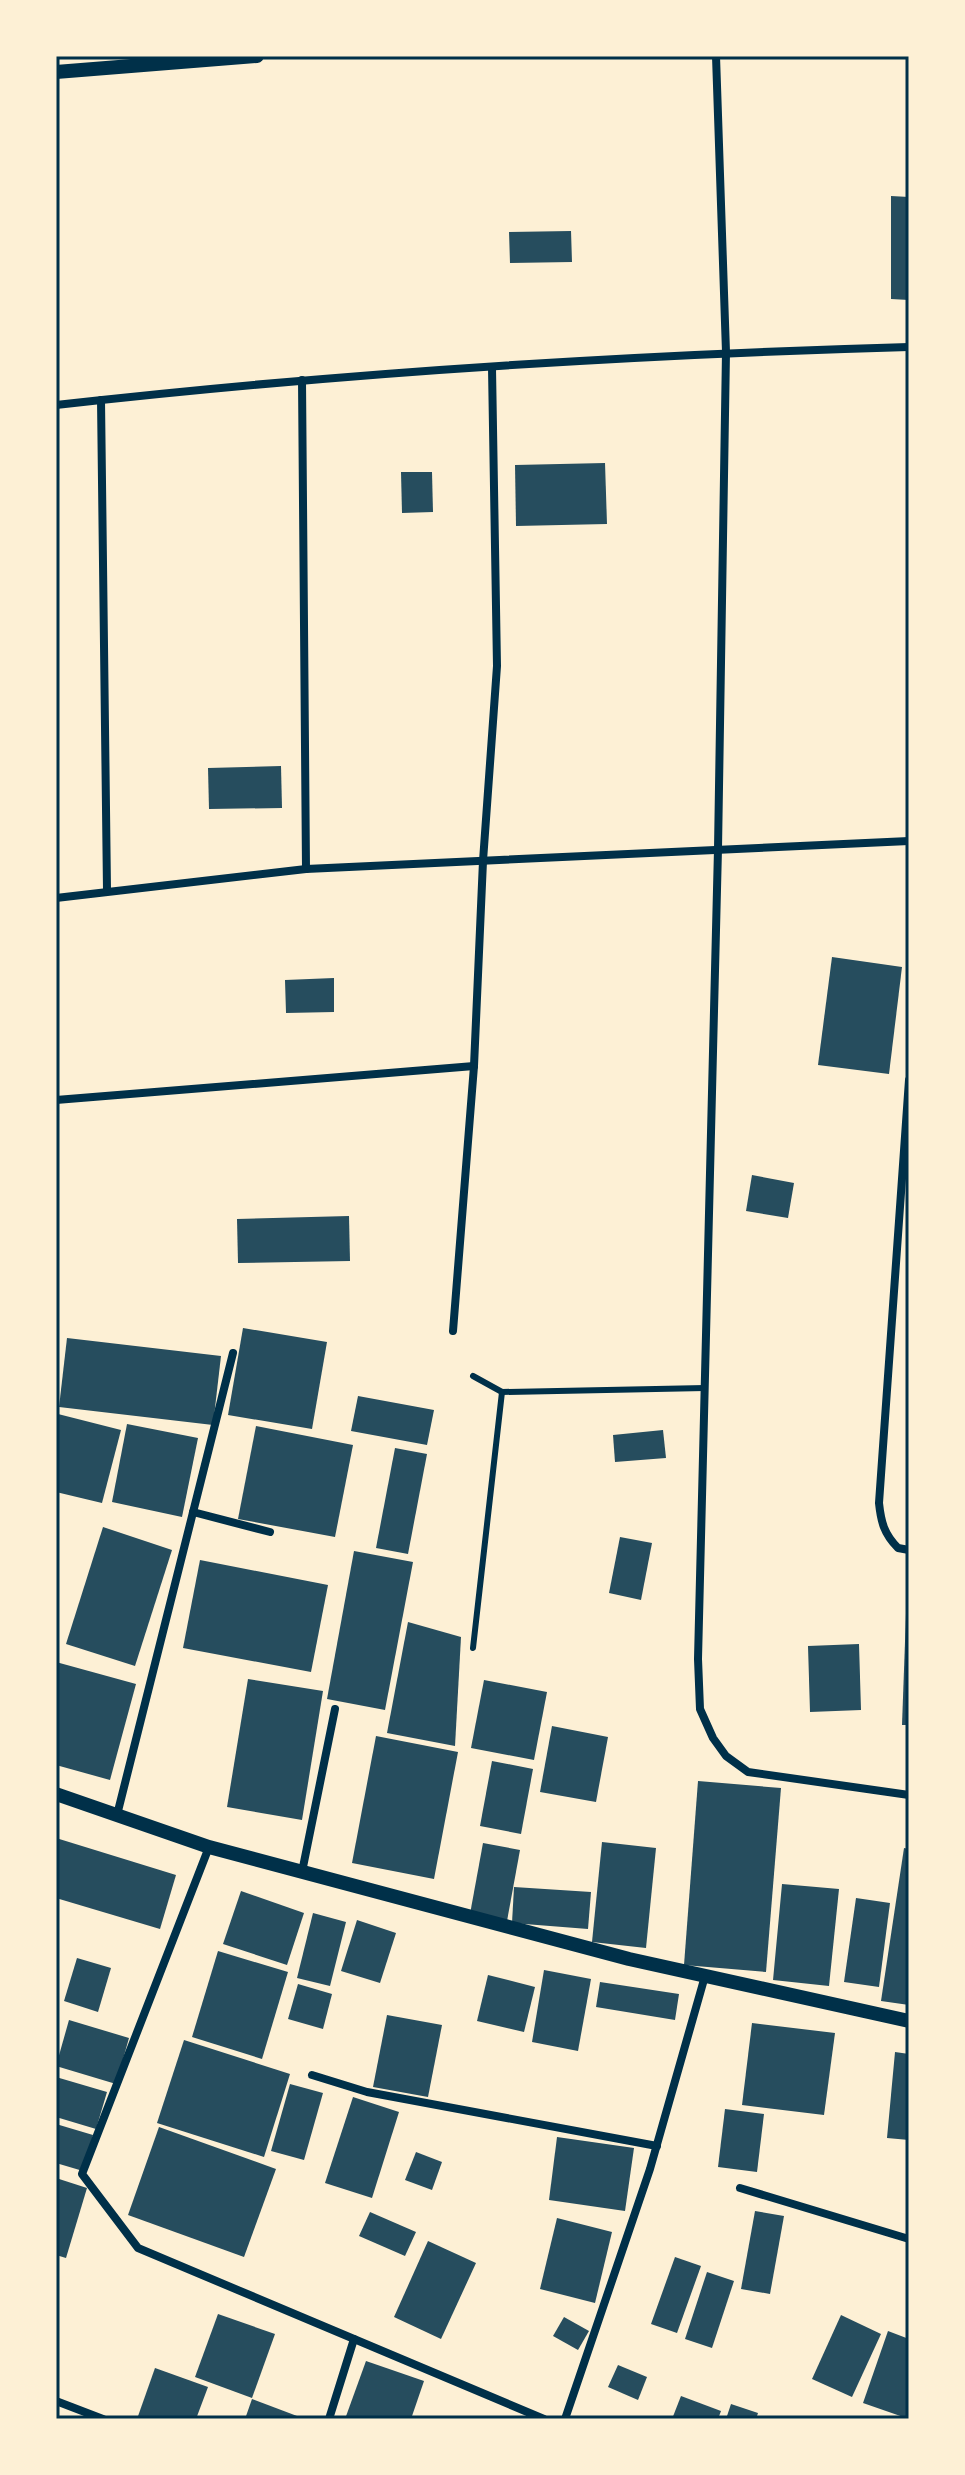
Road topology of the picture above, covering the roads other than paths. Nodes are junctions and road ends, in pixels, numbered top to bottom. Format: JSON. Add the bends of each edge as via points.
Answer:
{"nodes":[{"id":1,"x":257,"y":56,"type":"edge"},
{"id":2,"x":716,"y":56,"type":"edge"},
{"id":3,"x":56,"y":72,"type":"edge"},
{"id":4,"x":909,"y":347,"type":"edge"},
{"id":5,"x":726,"y":352,"type":"junction"},
{"id":6,"x":492,"y":368,"type":"junction"},
{"id":7,"x":302,"y":380,"type":"junction"},
{"id":8,"x":101,"y":400,"type":"junction"},
{"id":9,"x":56,"y":405,"type":"edge"},
{"id":10,"x":909,"y":841,"type":"edge"},
{"id":11,"x":718,"y":849,"type":"junction"},
{"id":12,"x":483,"y":861,"type":"junction"},
{"id":13,"x":306,"y":869,"type":"junction"},
{"id":14,"x":107,"y":890,"type":"junction"},
{"id":15,"x":56,"y":898,"type":"edge"},
{"id":16,"x":474,"y":1066,"type":"junction"},
{"id":17,"x":909,"y":1080,"type":"edge"},
{"id":18,"x":56,"y":1100,"type":"edge"},
{"id":19,"x":453,"y":1331,"type":"dead end"},
{"id":20,"x":233,"y":1353,"type":"dead end"},
{"id":21,"x":473,"y":1376,"type":"dead end"},
{"id":22,"x":705,"y":1388,"type":"junction"},
{"id":23,"x":502,"y":1392,"type":"junction"},
{"id":24,"x":193,"y":1512,"type":"junction"},
{"id":25,"x":270,"y":1532,"type":"dead end"},
{"id":26,"x":909,"y":1550,"type":"edge"},
{"id":27,"x":473,"y":1648,"type":"dead end"},
{"id":28,"x":335,"y":1709,"type":"dead end"},
{"id":29,"x":56,"y":1794,"type":"edge"},
{"id":30,"x":909,"y":1795,"type":"edge"},
{"id":31,"x":117,"y":1815,"type":"junction"},
{"id":32,"x":209,"y":1847,"type":"junction"},
{"id":33,"x":302,"y":1872,"type":"junction"},
{"id":34,"x":705,"y":1976,"type":"junction"},
{"id":35,"x":909,"y":2021,"type":"edge"},
{"id":36,"x":312,"y":2075,"type":"dead end"},
{"id":37,"x":657,"y":2146,"type":"junction"},
{"id":38,"x":740,"y":2188,"type":"dead end"},
{"id":39,"x":909,"y":2239,"type":"edge"},
{"id":40,"x":354,"y":2339,"type":"junction"},
{"id":41,"x":56,"y":2401,"type":"edge"},
{"id":42,"x":103,"y":2419,"type":"edge"},
{"id":43,"x":329,"y":2419,"type":"edge"},
{"id":44,"x":544,"y":2419,"type":"edge"},
{"id":45,"x":565,"y":2419,"type":"edge"}],
"edges":[{"from":1,"to":3,"type":"street"},
{"from":2,"to":5,"type":"street"},
{"from":4,"to":5,"type":"street"},
{"from":5,"to":6,"type":"street"},
{"from":5,"to":11,"type":"street"},
{"from":6,"to":7,"type":"street"},
{"from":6,"to":12,"type":"street","via":[[497,666]]},
{"from":7,"to":8,"type":"street"},
{"from":7,"to":13,"type":"street"},
{"from":8,"to":9,"type":"street"},
{"from":8,"to":14,"type":"street"},
{"from":10,"to":11,"type":"street"},
{"from":11,"to":12,"type":"street"},
{"from":11,"to":22,"type":"street"},
{"from":12,"to":13,"type":"street"},
{"from":12,"to":16,"type":"street"},
{"from":13,"to":14,"type":"street"},
{"from":14,"to":15,"type":"street"},
{"from":16,"to":18,"type":"street"},
{"from":16,"to":19,"type":"street"},
{"from":17,"to":26,"type":"street","via":[[879,1503],[887,1537]]},
{"from":20,"to":24,"type":"street"},
{"from":21,"to":23,"type":"lane"},
{"from":22,"to":23,"type":"lane"},
{"from":22,"to":30,"type":"street","via":[[698,1659],[700,1709],[713,1738],[748,1772]]},
{"from":23,"to":27,"type":"lane"},
{"from":24,"to":25,"type":"street"},
{"from":24,"to":31,"type":"street"},
{"from":28,"to":33,"type":"street"},
{"from":29,"to":31,"type":"street"},
{"from":31,"to":32,"type":"street"},
{"from":32,"to":33,"type":"street"},
{"from":32,"to":40,"type":"street","via":[[82,2174],[138,2248]]},
{"from":33,"to":34,"type":"street"},
{"from":34,"to":35,"type":"street"},
{"from":34,"to":37,"type":"street"},
{"from":36,"to":37,"type":"street","via":[[367,2092]]},
{"from":37,"to":45,"type":"street"},
{"from":38,"to":39,"type":"street"},
{"from":40,"to":43,"type":"street"},
{"from":40,"to":44,"type":"street"},
{"from":41,"to":42,"type":"street"}]}
